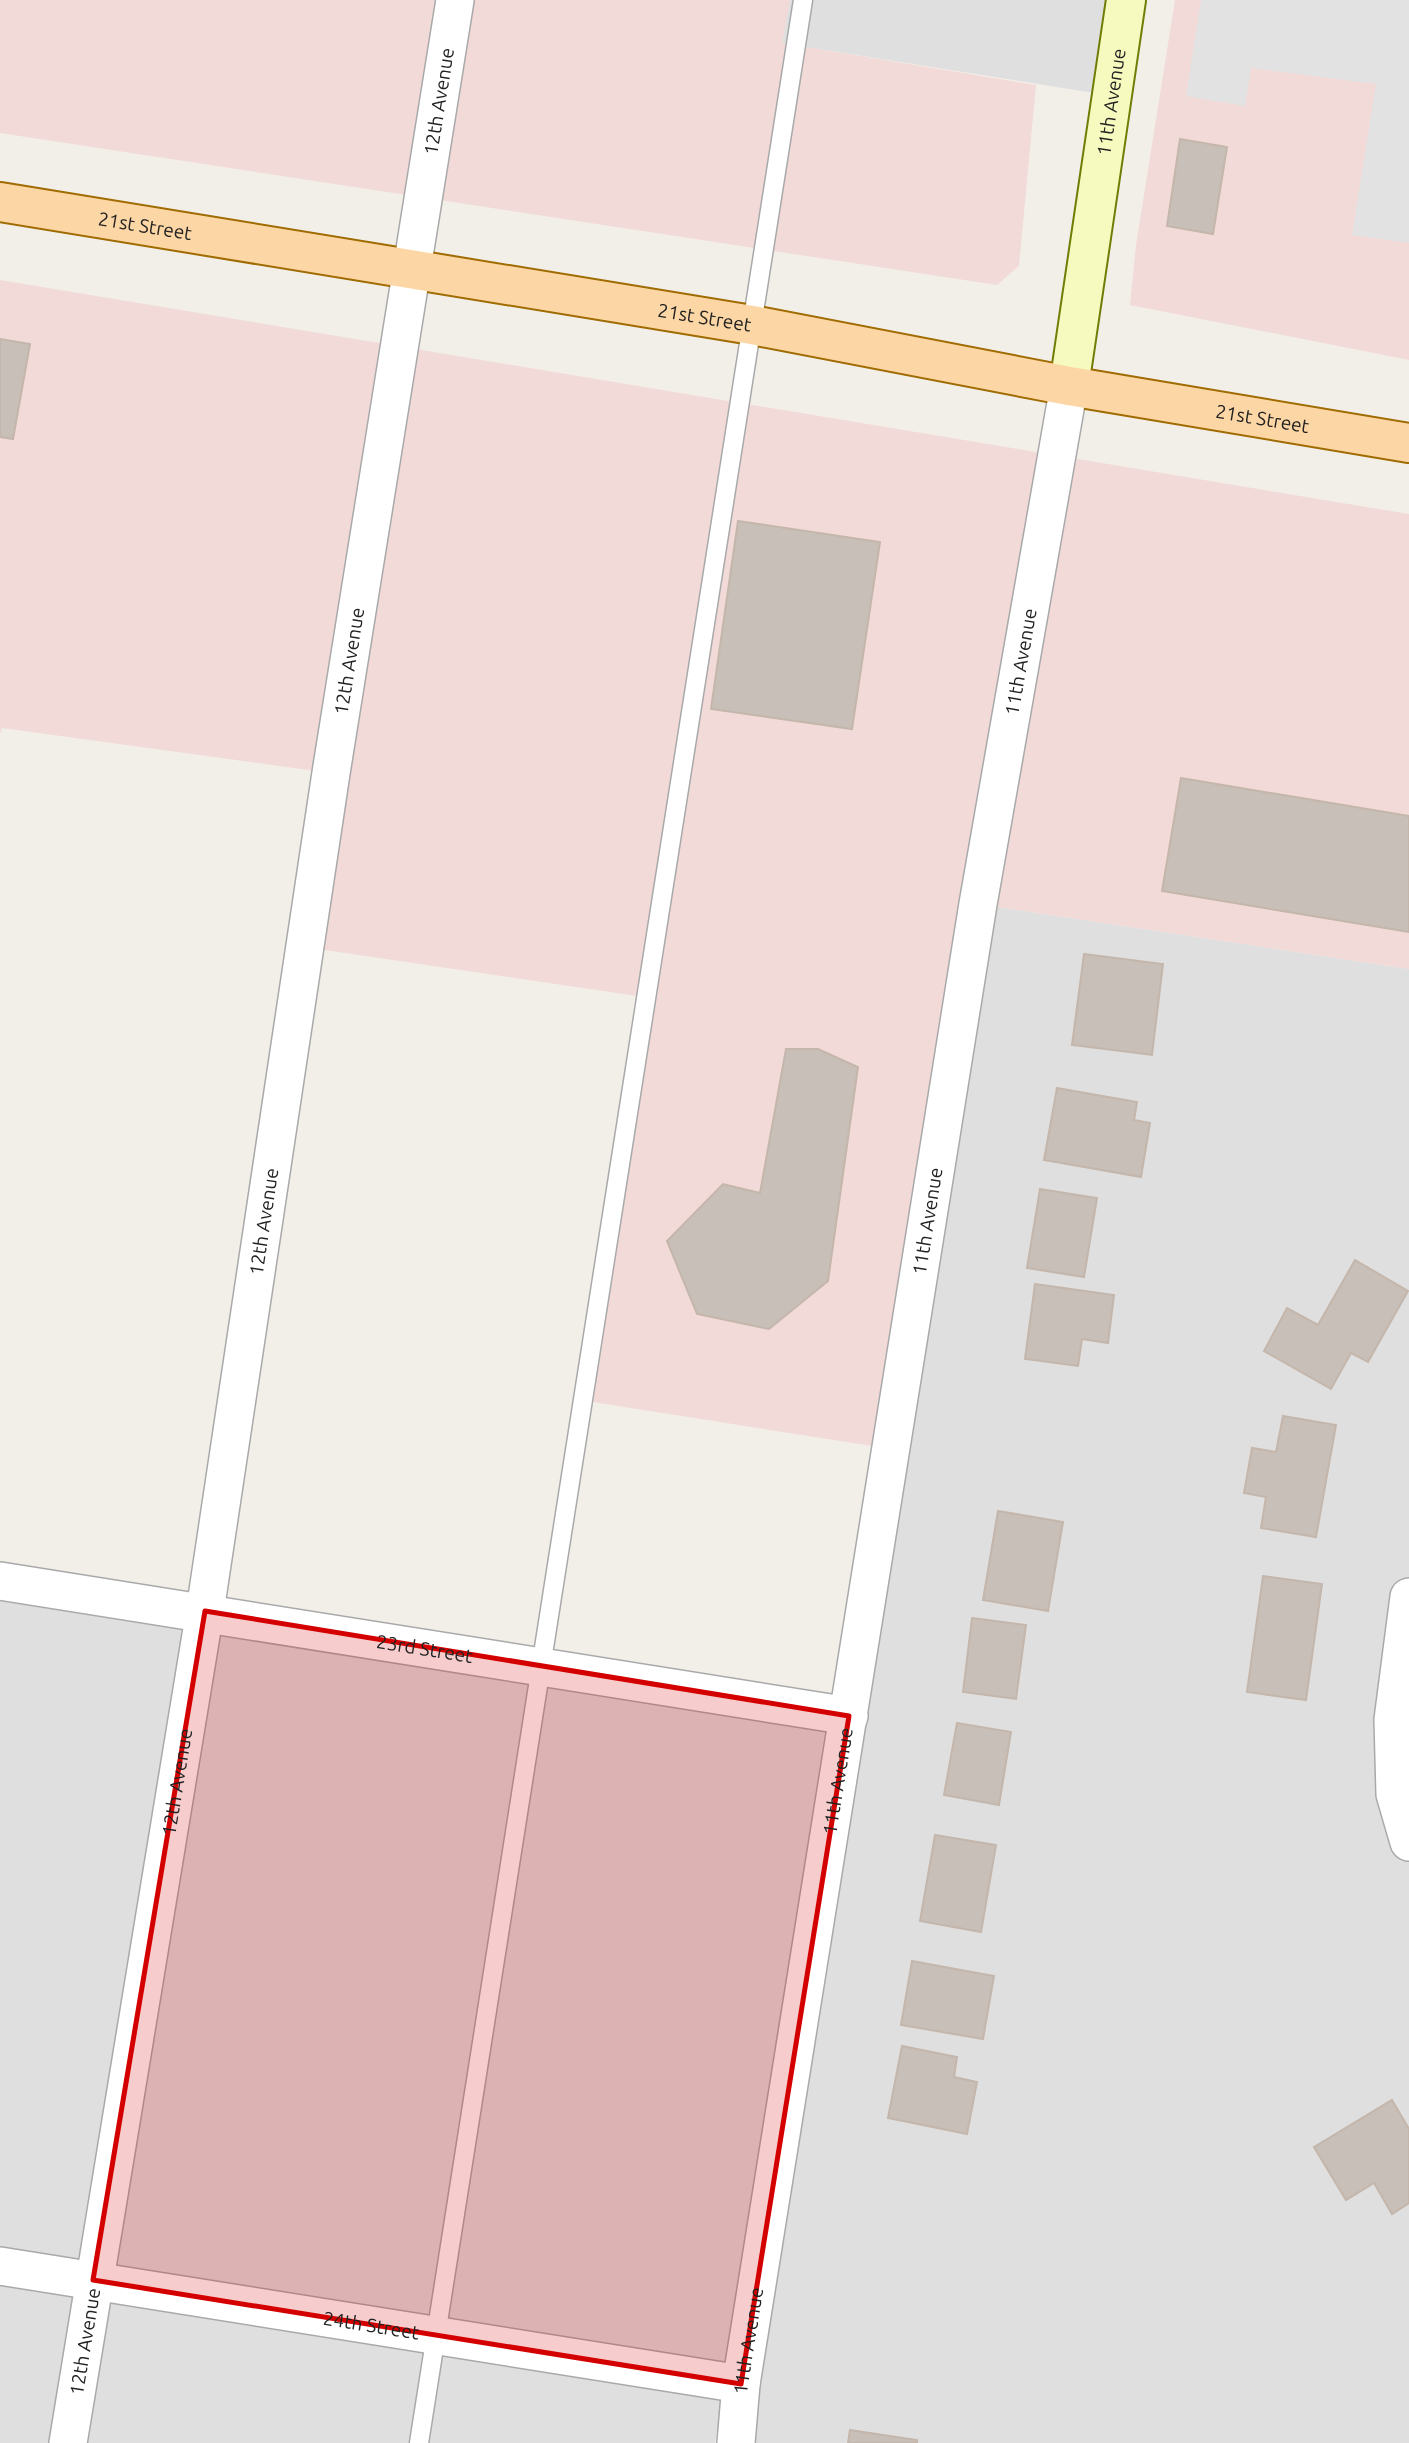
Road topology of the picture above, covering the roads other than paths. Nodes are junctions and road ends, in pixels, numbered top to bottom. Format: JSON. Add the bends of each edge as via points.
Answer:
{"nodes":[{"id":1,"x":455,"y":0,"type":"edge"},
{"id":2,"x":803,"y":0,"type":"edge"},
{"id":3,"x":1126,"y":0,"type":"edge"},
{"id":4,"x":0,"y":202,"type":"edge"},
{"id":5,"x":411,"y":268,"type":"junction"},
{"id":6,"x":752,"y":325,"type":"junction"},
{"id":7,"x":1069,"y":386,"type":"junction"},
{"id":8,"x":1409,"y":443,"type":"edge"},
{"id":9,"x":0,"y":1581,"type":"edge"},
{"id":10,"x":1409,"y":1597,"type":"edge"},
{"id":11,"x":205,"y":1611,"type":"junction"},
{"id":12,"x":542,"y":1666,"type":"junction"},
{"id":13,"x":849,"y":1716,"type":"junction"},
{"id":14,"x":1409,"y":1842,"type":"edge"},
{"id":15,"x":0,"y":2266,"type":"edge"},
{"id":16,"x":93,"y":2280,"type":"junction"},
{"id":17,"x":435,"y":2335,"type":"junction"},
{"id":18,"x":741,"y":2385,"type":"junction"},
{"id":19,"x":68,"y":2443,"type":"edge"},
{"id":20,"x":419,"y":2443,"type":"edge"},
{"id":21,"x":736,"y":2443,"type":"edge"}],
"edges":[{"from":1,"to":5,"type":"street","name":"12th Avenue"},
{"from":2,"to":6,"type":"lane"},
{"from":3,"to":7,"type":"main road","name":"11th Avenue"},
{"from":4,"to":5,"type":"main road","name":"21st Street"},
{"from":5,"to":6,"type":"main road","name":"21st Street"},
{"from":5,"to":11,"type":"street","name":"12th Avenue"},
{"from":6,"to":7,"type":"main road","name":"21st Street"},
{"from":6,"to":12,"type":"lane"},
{"from":7,"to":8,"type":"main road","name":"21st Street"},
{"from":7,"to":13,"type":"street","name":"11th Avenue","via":[[993,813]]},
{"from":9,"to":11,"type":"street","name":"23rd Street"},
{"from":10,"to":14,"type":"street","via":[[1393,1720],[1395,1794]]},
{"from":11,"to":12,"type":"street","name":"23rd Street"},
{"from":11,"to":16,"type":"street","name":"12th Avenue"},
{"from":12,"to":13,"type":"street","name":"23rd Street"},
{"from":12,"to":17,"type":"lane"},
{"from":13,"to":18,"type":"street","name":"11th Avenue"},
{"from":15,"to":16,"type":"street","name":"24th Street"},
{"from":16,"to":17,"type":"street","name":"24th Street"},
{"from":16,"to":19,"type":"street","name":"12th Avenue"},
{"from":17,"to":18,"type":"street","name":"24th Street"},
{"from":17,"to":20,"type":"lane"},
{"from":18,"to":21,"type":"street","name":"11th Avenue"}]}
